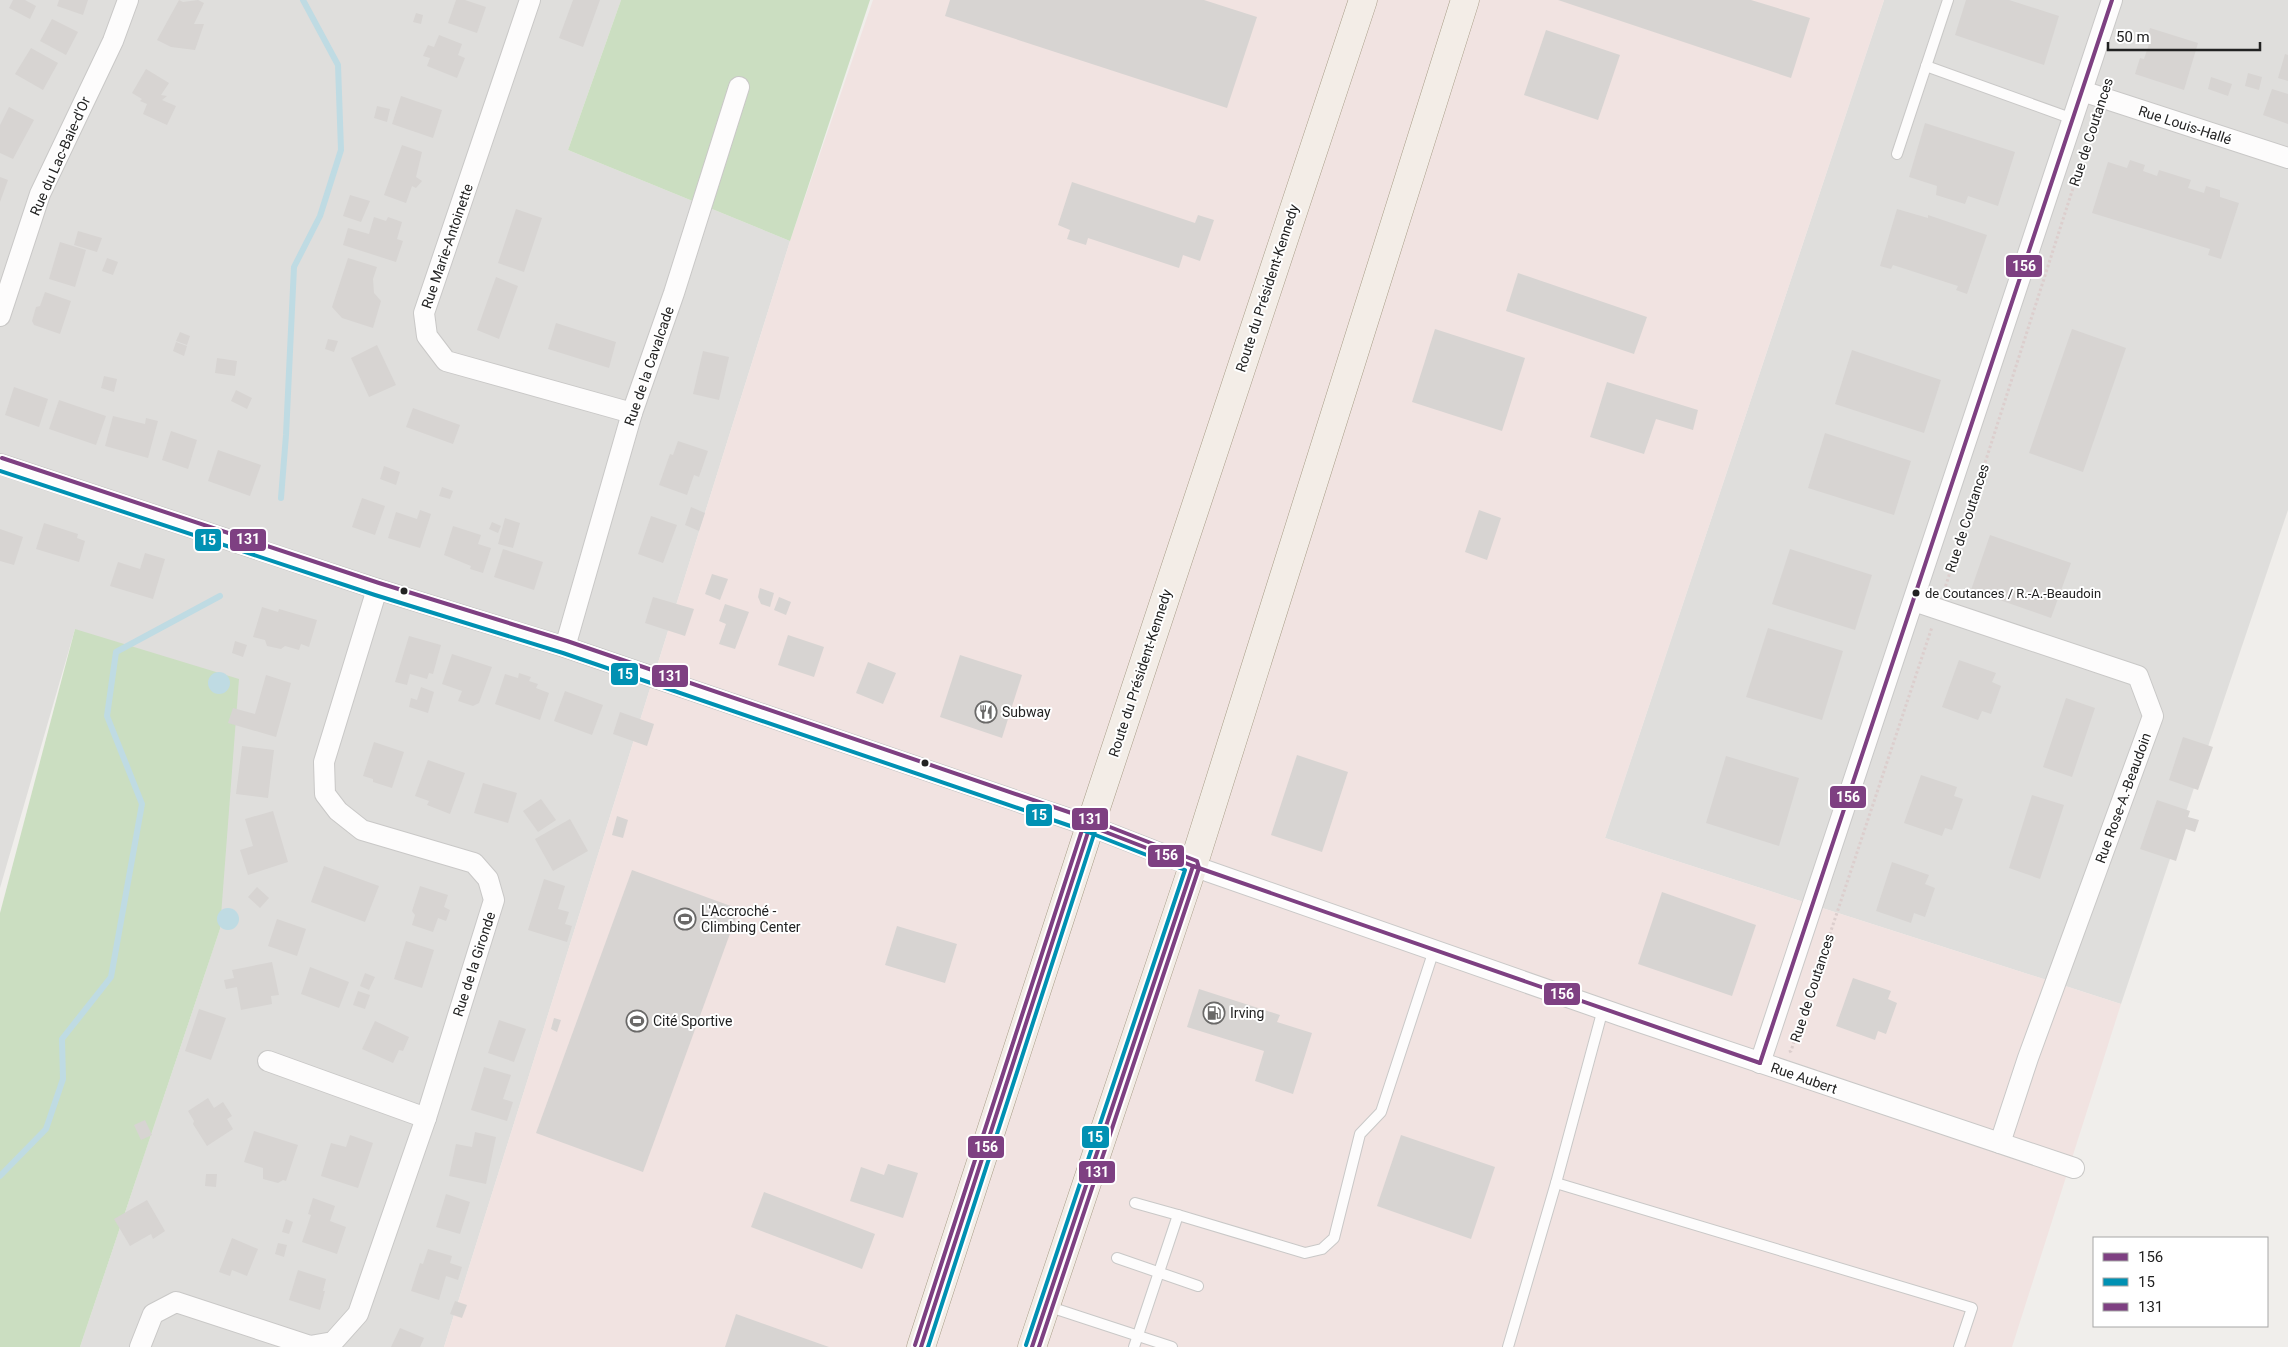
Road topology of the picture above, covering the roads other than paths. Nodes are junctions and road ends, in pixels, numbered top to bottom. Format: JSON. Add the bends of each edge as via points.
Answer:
{"nodes":[{"id":1,"x":128,"y":0,"type":"edge"},
{"id":2,"x":530,"y":0,"type":"edge"},
{"id":3,"x":1362,"y":0,"type":"edge"},
{"id":4,"x":1465,"y":0,"type":"edge"},
{"id":5,"x":1948,"y":0,"type":"edge"},
{"id":6,"x":2112,"y":0,"type":"edge"},
{"id":7,"x":1926,"y":66,"type":"junction"},
{"id":8,"x":739,"y":87,"type":"dead end"},
{"id":9,"x":2082,"y":92,"type":"junction"},
{"id":10,"x":2073,"y":119,"type":"junction"},
{"id":11,"x":1897,"y":154,"type":"dead end"},
{"id":12,"x":2288,"y":158,"type":"edge"},
{"id":13,"x":0,"y":316,"type":"edge"},
{"id":14,"x":632,"y":413,"type":"junction"},
{"id":15,"x":0,"y":464,"type":"edge"},
{"id":16,"x":377,"y":589,"type":"junction"},
{"id":17,"x":1914,"y":601,"type":"junction"},
{"id":18,"x":565,"y":647,"type":"junction"},
{"id":19,"x":1090,"y":826,"type":"junction"},
{"id":20,"x":1193,"y":866,"type":"junction"},
{"id":21,"x":1434,"y":950,"type":"junction"},
{"id":22,"x":1603,"y":1009,"type":"junction"},
{"id":23,"x":268,"y":1061,"type":"dead end"},
{"id":24,"x":1760,"y":1063,"type":"junction"},
{"id":25,"x":426,"y":1118,"type":"junction"},
{"id":26,"x":2000,"y":1144,"type":"junction"},
{"id":27,"x":2074,"y":1168,"type":"dead end"},
{"id":28,"x":1556,"y":1183,"type":"junction"},
{"id":29,"x":1136,"y":1203,"type":"dead end"},
{"id":30,"x":1178,"y":1215,"type":"junction"},
{"id":31,"x":1117,"y":1258,"type":"dead end"},
{"id":32,"x":1158,"y":1273,"type":"junction"},
{"id":33,"x":1198,"y":1286,"type":"dead end"},
{"id":34,"x":1046,"y":1306,"type":"junction"},
{"id":35,"x":1138,"y":1336,"type":"junction"},
{"id":36,"x":140,"y":1347,"type":"edge"},
{"id":37,"x":921,"y":1347,"type":"edge"},
{"id":38,"x":1032,"y":1347,"type":"edge"},
{"id":39,"x":1134,"y":1347,"type":"edge"},
{"id":40,"x":1172,"y":1347,"type":"edge"},
{"id":41,"x":1508,"y":1347,"type":"edge"},
{"id":42,"x":1959,"y":1347,"type":"edge"}],
"edges":[{"from":1,"to":13,"type":"street","name":"Rue du Lac-Baie-d'Or","via":[[113,41],[40,194]]},
{"from":2,"to":14,"type":"street","name":"Rue Marie-Antoinette","via":[[424,313],[427,336],[446,362]]},
{"from":3,"to":19,"type":"main road","name":"Route du Président-Kennedy"},
{"from":4,"to":20,"type":"main road"},
{"from":5,"to":7,"type":"lane"},
{"from":6,"to":9,"type":"street","name":"Rue de Coutances"},
{"from":7,"to":10,"type":"lane"},
{"from":7,"to":11,"type":"lane"},
{"from":8,"to":14,"type":"street","name":"Rue de la Cavalcade"},
{"from":9,"to":10,"type":"street","name":"Rue de Coutances"},
{"from":9,"to":12,"type":"street","name":"Rue Louis-Hallé"},
{"from":10,"to":17,"type":"street","name":"Rue de Coutances"},
{"from":14,"to":18,"type":"street","name":"Rue de la Cavalcade"},
{"from":15,"to":16,"type":"street","name":"Rue Aubert"},
{"from":16,"to":18,"type":"street","name":"Rue Aubert"},
{"from":16,"to":25,"type":"street","name":"Rue de la Gironde","via":[[324,762],[326,794],[338,811],[362,830],[474,863],[488,879],[494,900]]},
{"from":17,"to":24,"type":"street","name":"Rue de Coutances"},
{"from":17,"to":26,"type":"street","name":"Rue Rose-A.-Beaudoin","via":[[2138,676],[2153,716],[2028,1058]]},
{"from":18,"to":19,"type":"street","name":"Rue Aubert"},
{"from":19,"to":20,"type":"street","name":"Rue Aubert"},
{"from":19,"to":37,"type":"main road","name":"Route du Président-Kennedy"},
{"from":20,"to":21,"type":"street","name":"Rue Aubert"},
{"from":20,"to":34,"type":"main road"},
{"from":21,"to":22,"type":"street","name":"Rue Aubert"},
{"from":21,"to":30,"type":"lane","via":[[1381,1112],[1360,1134],[1334,1238],[1322,1249],[1305,1253]]},
{"from":22,"to":24,"type":"street","name":"Rue Aubert"},
{"from":22,"to":28,"type":"lane"},
{"from":23,"to":25,"type":"street"},
{"from":24,"to":26,"type":"street","name":"Rue Aubert"},
{"from":25,"to":36,"type":"street","name":"Rue de la Gironde","via":[[358,1314],[333,1342],[310,1346],[176,1302],[152,1314]]},
{"from":26,"to":27,"type":"street","name":"Rue Aubert"},
{"from":28,"to":41,"type":"lane"},
{"from":28,"to":42,"type":"lane","via":[[1972,1308]]},
{"from":29,"to":30,"type":"lane"},
{"from":30,"to":32,"type":"lane"},
{"from":31,"to":32,"type":"lane"},
{"from":32,"to":33,"type":"lane"},
{"from":32,"to":35,"type":"lane"},
{"from":34,"to":35,"type":"lane"},
{"from":34,"to":38,"type":"main road"},
{"from":35,"to":39,"type":"lane"},
{"from":35,"to":40,"type":"lane"}]}
